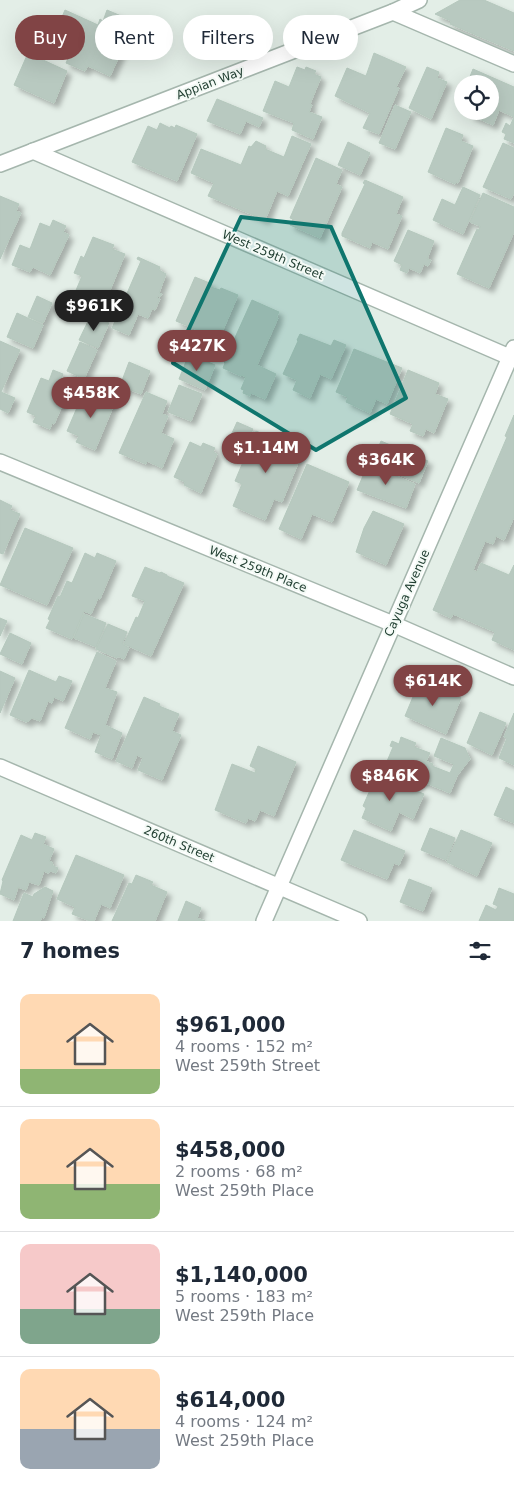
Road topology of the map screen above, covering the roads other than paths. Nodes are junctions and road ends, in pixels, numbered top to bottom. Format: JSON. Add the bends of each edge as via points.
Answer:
{"nodes":[{"id":1,"x":419,"y":0,"type":"edge"},
{"id":2,"x":393,"y":12,"type":"junction"},
{"id":3,"x":514,"y":64,"type":"edge"},
{"id":4,"x":33,"y":151,"type":"junction"},
{"id":5,"x":0,"y":164,"type":"edge"},
{"id":6,"x":513,"y":354,"type":"edge"},
{"id":7,"x":0,"y":462,"type":"edge"},
{"id":8,"x":393,"y":624,"type":"junction"},
{"id":9,"x":514,"y":677,"type":"edge"},
{"id":10,"x":0,"y":767,"type":"edge"},
{"id":11,"x":279,"y":886,"type":"junction"},
{"id":12,"x":264,"y":921,"type":"edge"},
{"id":13,"x":359,"y":921,"type":"edge"}],
"edges":[{"from":1,"to":2,"type":"street","name":"Appian Way"},
{"from":2,"to":3,"type":"street"},
{"from":2,"to":4,"type":"street","name":"Appian Way"},
{"from":4,"to":5,"type":"street","name":"Appian Way"},
{"from":4,"to":6,"type":"street","name":"West 259th Street"},
{"from":6,"to":8,"type":"street","name":"Cayuga Avenue"},
{"from":7,"to":8,"type":"street","name":"West 259th Place"},
{"from":8,"to":9,"type":"street","name":"West 259th Place"},
{"from":8,"to":11,"type":"street","name":"Cayuga Avenue"},
{"from":10,"to":11,"type":"street","name":"260th Street"},
{"from":11,"to":12,"type":"street","name":"Cayuga Avenue"},
{"from":11,"to":13,"type":"street","name":"260th Street"}]}
